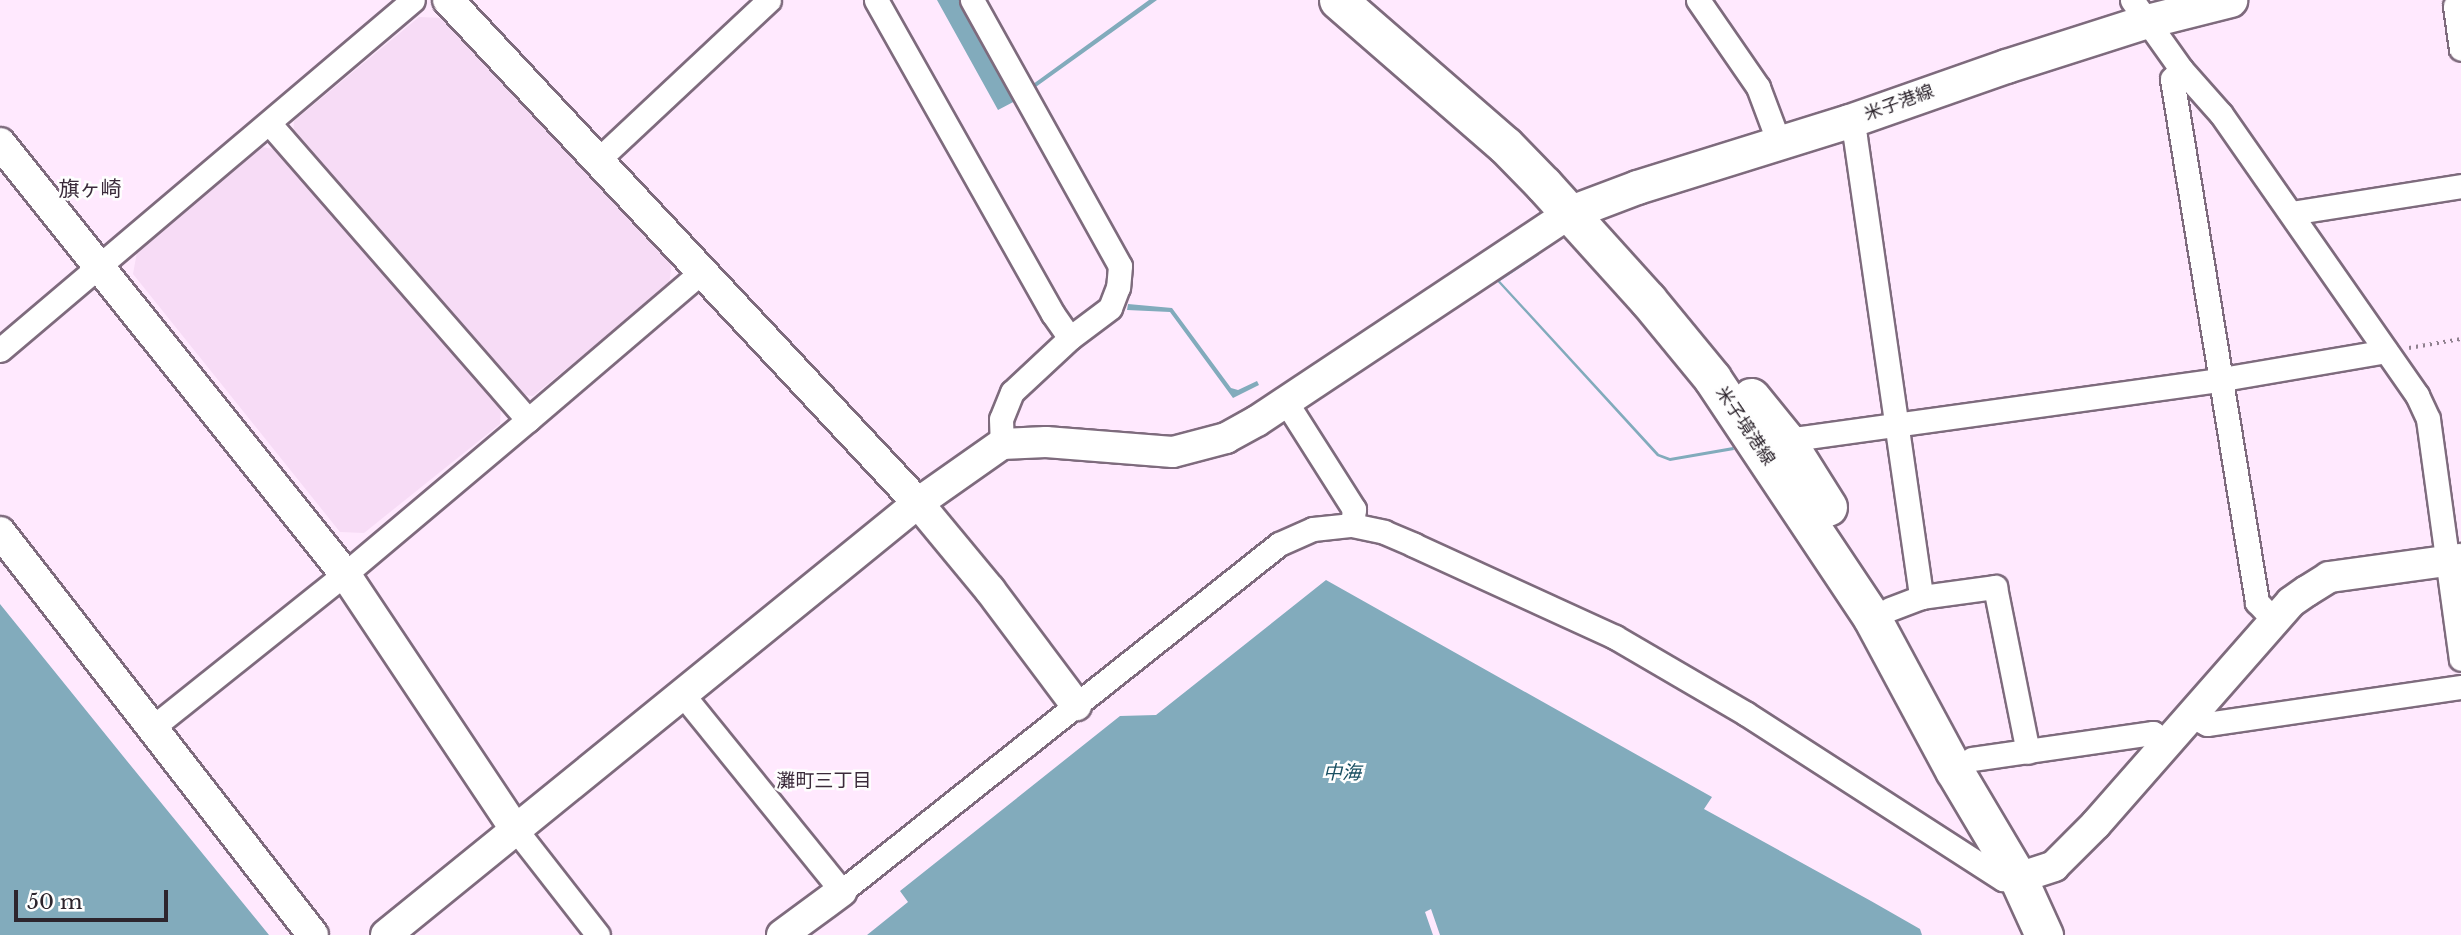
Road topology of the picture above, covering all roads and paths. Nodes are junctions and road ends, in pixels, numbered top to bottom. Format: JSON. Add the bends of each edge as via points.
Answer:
{"nodes":[{"id":1,"x":414,"y":0,"type":"edge"},
{"id":2,"x":448,"y":0,"type":"edge"},
{"id":3,"x":769,"y":0,"type":"edge"},
{"id":4,"x":877,"y":0,"type":"edge"},
{"id":5,"x":972,"y":0,"type":"edge"},
{"id":6,"x":1338,"y":0,"type":"edge"},
{"id":7,"x":1371,"y":0,"type":"edge"},
{"id":8,"x":1698,"y":0,"type":"edge"},
{"id":9,"x":2230,"y":0,"type":"edge"},
{"id":10,"x":2451,"y":4,"type":"edge"},
{"id":11,"x":2139,"y":11,"type":"edge"},
{"id":12,"x":2461,"y":49,"type":"edge"},
{"id":13,"x":2181,"y":69,"type":"junction"},
{"id":14,"x":1849,"y":121,"type":"junction"},
{"id":15,"x":268,"y":123,"type":"junction"},
{"id":16,"x":0,"y":142,"type":"edge"},
{"id":17,"x":1779,"y":143,"type":"junction"},
{"id":18,"x":598,"y":160,"type":"junction"},
{"id":19,"x":2461,"y":186,"type":"edge"},
{"id":20,"x":1581,"y":208,"type":"junction"},
{"id":21,"x":2291,"y":213,"type":"junction"},
{"id":22,"x":101,"y":266,"type":"junction"},
{"id":23,"x":701,"y":272,"type":"junction"},
{"id":24,"x":1070,"y":338,"type":"junction"},
{"id":25,"x":2461,"y":339,"type":"edge"},
{"id":26,"x":0,"y":350,"type":"edge"},
{"id":27,"x":2386,"y":351,"type":"junction"},
{"id":28,"x":2223,"y":379,"type":"junction"},
{"id":29,"x":1286,"y":402,"type":"junction"},
{"id":30,"x":528,"y":421,"type":"junction"},
{"id":31,"x":1896,"y":425,"type":"junction"},
{"id":32,"x":1786,"y":440,"type":"junction"},
{"id":33,"x":1002,"y":444,"type":"junction"},
{"id":34,"x":918,"y":503,"type":"junction"},
{"id":35,"x":1352,"y":525,"type":"junction"},
{"id":36,"x":0,"y":532,"type":"edge"},
{"id":37,"x":2454,"y":560,"type":"edge"},
{"id":38,"x":345,"y":574,"type":"junction"},
{"id":39,"x":1906,"y":603,"type":"junction"},
{"id":40,"x":2275,"y":621,"type":"junction"},
{"id":41,"x":2461,"y":659,"type":"edge"},
{"id":42,"x":2461,"y":687,"type":"edge"},
{"id":43,"x":682,"y":695,"type":"junction"},
{"id":44,"x":1076,"y":705,"type":"junction"},
{"id":45,"x":2190,"y":715,"type":"junction"},
{"id":46,"x":153,"y":727,"type":"junction"},
{"id":47,"x":2165,"y":744,"type":"junction"},
{"id":48,"x":2028,"y":752,"type":"junction"},
{"id":49,"x":1972,"y":759,"type":"junction"},
{"id":50,"x":516,"y":830,"type":"junction"},
{"id":51,"x":2025,"y":876,"type":"junction"},
{"id":52,"x":842,"y":891,"type":"junction"},
{"id":53,"x":313,"y":935,"type":"edge"},
{"id":54,"x":386,"y":935,"type":"edge"},
{"id":55,"x":597,"y":935,"type":"edge"},
{"id":56,"x":782,"y":935,"type":"edge"},
{"id":57,"x":2045,"y":935,"type":"edge"},
{"id":58,"x":2064,"y":935,"type":"edge"}],
"edges":[{"from":1,"to":15,"type":"street"},
{"from":2,"to":18,"type":"street"},
{"from":3,"to":18,"type":"street"},
{"from":4,"to":24,"type":"street"},
{"from":5,"to":24,"type":"street","via":[[1120,266],[1110,307]]},
{"from":6,"to":20,"type":"main road","name":"米子境港線"},
{"from":7,"to":20,"type":"main road","name":"米子境港線"},
{"from":8,"to":17,"type":"street","via":[[1758,87]]},
{"from":9,"to":11,"type":"main road","name":"米子港線"},
{"from":10,"to":12,"type":"street"},
{"from":11,"to":13,"type":"street"},
{"from":11,"to":14,"type":"main road","name":"米子港線"},
{"from":13,"to":21,"type":"street","via":[[2221,114]]},
{"from":13,"to":28,"type":"street","via":[[2172,79]]},
{"from":14,"to":17,"type":"main road","name":"米子港線"},
{"from":14,"to":31,"type":"street"},
{"from":15,"to":22,"type":"street"},
{"from":15,"to":30,"type":"street"},
{"from":16,"to":22,"type":"street"},
{"from":17,"to":20,"type":"main road","name":"米子港線"},
{"from":18,"to":23,"type":"street"},
{"from":19,"to":21,"type":"street"},
{"from":20,"to":29,"type":"street"},
{"from":20,"to":32,"type":"main road","name":"米子境港線"},
{"from":20,"to":51,"type":"main road","name":"米子境港線","via":[[1763,452],[1872,618],[1954,770]]},
{"from":21,"to":27,"type":"street"},
{"from":22,"to":26,"type":"street"},
{"from":22,"to":38,"type":"street"},
{"from":23,"to":30,"type":"street"},
{"from":23,"to":34,"type":"street"},
{"from":24,"to":33,"type":"street","via":[[1012,392],[1001,419]]},
{"from":25,"to":27,"type":"path"},
{"from":27,"to":28,"type":"street"},
{"from":27,"to":37,"type":"street","via":[[2428,419]]},
{"from":28,"to":31,"type":"street"},
{"from":28,"to":40,"type":"street","via":[[2258,602]]},
{"from":29,"to":33,"type":"street","via":[[1226,438],[1173,452],[1046,442]]},
{"from":29,"to":35,"type":"street","via":[[1354,509]]},
{"from":30,"to":38,"type":"street"},
{"from":31,"to":32,"type":"street"},
{"from":31,"to":39,"type":"street"},
{"from":32,"to":39,"type":"main road","name":"米子境港線"},
{"from":33,"to":34,"type":"street"},
{"from":34,"to":43,"type":"street"},
{"from":34,"to":44,"type":"street"},
{"from":35,"to":44,"type":"street","via":[[1313,529],[1279,544]]},
{"from":35,"to":51,"type":"street","via":[[1404,541],[1615,637],[1745,713],[2003,879]]},
{"from":36,"to":46,"type":"street"},
{"from":37,"to":40,"type":"street","via":[[2329,577],[2291,603]]},
{"from":37,"to":41,"type":"street"},
{"from":38,"to":46,"type":"street"},
{"from":38,"to":50,"type":"street"},
{"from":39,"to":48,"type":"street","via":[[1995,587]]},
{"from":39,"to":49,"type":"main road","name":"米子境港線"},
{"from":40,"to":45,"type":"street"},
{"from":42,"to":45,"type":"street","via":[[2207,724]]},
{"from":43,"to":50,"type":"street"},
{"from":43,"to":52,"type":"street"},
{"from":44,"to":52,"type":"street"},
{"from":45,"to":47,"type":"street"},
{"from":46,"to":53,"type":"street"},
{"from":47,"to":48,"type":"street","via":[[2153,733]]},
{"from":47,"to":51,"type":"street","via":[[2054,866]]},
{"from":48,"to":49,"type":"street"},
{"from":49,"to":51,"type":"main road","name":"米子境港線"},
{"from":50,"to":54,"type":"street"},
{"from":50,"to":55,"type":"street"},
{"from":51,"to":57,"type":"main road","name":"米子境港線"},
{"from":51,"to":58,"type":"main road","name":"米子境港線"},
{"from":52,"to":56,"type":"street"}]}
